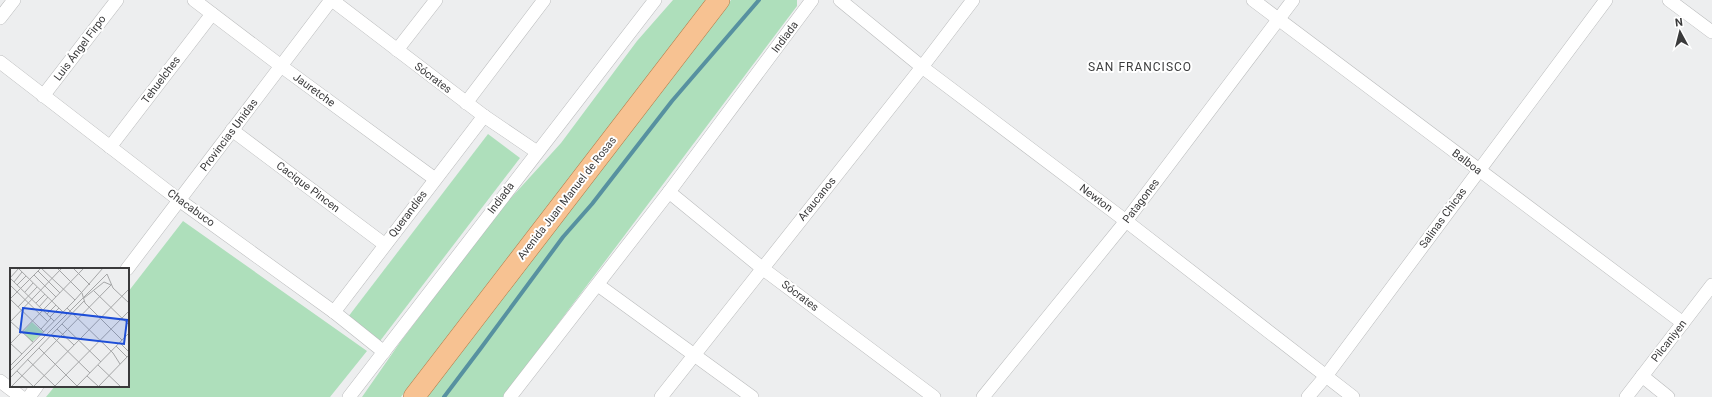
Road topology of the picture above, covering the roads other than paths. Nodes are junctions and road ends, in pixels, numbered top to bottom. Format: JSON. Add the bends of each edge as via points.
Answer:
{"nodes":[{"id":1,"x":14,"y":0,"type":"edge"},
{"id":2,"x":117,"y":0,"type":"edge"},
{"id":3,"x":194,"y":0,"type":"edge"},
{"id":4,"x":332,"y":0,"type":"edge"},
{"id":5,"x":436,"y":0,"type":"edge"},
{"id":6,"x":544,"y":0,"type":"edge"},
{"id":7,"x":655,"y":0,"type":"edge"},
{"id":8,"x":719,"y":0,"type":"edge"},
{"id":9,"x":812,"y":0,"type":"edge"},
{"id":10,"x":840,"y":0,"type":"edge"},
{"id":11,"x":973,"y":0,"type":"edge"},
{"id":12,"x":1253,"y":0,"type":"edge"},
{"id":13,"x":1293,"y":0,"type":"edge"},
{"id":14,"x":1606,"y":0,"type":"edge"},
{"id":15,"x":1669,"y":0,"type":"edge"},
{"id":16,"x":212,"y":14,"type":"junction"},
{"id":17,"x":0,"y":18,"type":"edge"},
{"id":18,"x":1278,"y":20,"type":"junction"},
{"id":19,"x":1712,"y":32,"type":"edge"},
{"id":20,"x":397,"y":50,"type":"junction"},
{"id":21,"x":0,"y":62,"type":"edge"},
{"id":22,"x":281,"y":66,"type":"junction"},
{"id":23,"x":922,"y":67,"type":"junction"},
{"id":24,"x":43,"y":96,"type":"junction"},
{"id":25,"x":466,"y":103,"type":"junction"},
{"id":26,"x":484,"y":116,"type":"junction"},
{"id":27,"x":232,"y":130,"type":"junction"},
{"id":28,"x":110,"y":147,"type":"junction"},
{"id":29,"x":537,"y":152,"type":"junction"},
{"id":30,"x":1478,"y":170,"type":"junction"},
{"id":31,"x":435,"y":179,"type":"junction"},
{"id":32,"x":669,"y":192,"type":"junction"},
{"id":33,"x":179,"y":200,"type":"junction"},
{"id":34,"x":1126,"y":221,"type":"junction"},
{"id":35,"x":384,"y":244,"type":"junction"},
{"id":36,"x":128,"y":268,"type":"edge"},
{"id":37,"x":762,"y":268,"type":"junction"},
{"id":38,"x":598,"y":285,"type":"junction"},
{"id":39,"x":1712,"y":285,"type":"edge"},
{"id":40,"x":334,"y":312,"type":"junction"},
{"id":41,"x":1683,"y":323,"type":"junction"},
{"id":42,"x":384,"y":352,"type":"junction"},
{"id":43,"x":694,"y":355,"type":"junction"},
{"id":44,"x":1326,"y":376,"type":"junction"},
{"id":45,"x":1642,"y":376,"type":"junction"},
{"id":46,"x":0,"y":381,"type":"edge"},
{"id":47,"x":37,"y":387,"type":"edge"},
{"id":48,"x":21,"y":397,"type":"edge"},
{"id":49,"x":29,"y":397,"type":"edge"},
{"id":50,"x":349,"y":397,"type":"edge"},
{"id":51,"x":414,"y":397,"type":"edge"},
{"id":52,"x":510,"y":397,"type":"edge"},
{"id":53,"x":661,"y":397,"type":"edge"},
{"id":54,"x":752,"y":397,"type":"edge"},
{"id":55,"x":934,"y":397,"type":"edge"},
{"id":56,"x":983,"y":397,"type":"edge"},
{"id":57,"x":1308,"y":397,"type":"edge"},
{"id":58,"x":1353,"y":397,"type":"edge"},
{"id":59,"x":1626,"y":397,"type":"edge"},
{"id":60,"x":1668,"y":397,"type":"edge"}],
"edges":[{"from":1,"to":17,"type":"street"},
{"from":2,"to":24,"type":"street","name":"Luis Ángel Firpo"},
{"from":3,"to":16,"type":"street","name":"Jauretche"},
{"from":4,"to":20,"type":"street","name":"Sócrates"},
{"from":4,"to":22,"type":"street","name":"Provincias Unidas"},
{"from":5,"to":20,"type":"street"},
{"from":6,"to":25,"type":"street"},
{"from":7,"to":29,"type":"street","name":"Indiada"},
{"from":8,"to":51,"type":"main road","name":"Avenida Juan Manuel de Rosas"},
{"from":9,"to":32,"type":"street","name":"Indiada"},
{"from":10,"to":23,"type":"street","name":"Newton"},
{"from":11,"to":23,"type":"street","name":"Araucanos"},
{"from":12,"to":18,"type":"street","name":"Balboa"},
{"from":13,"to":18,"type":"street","name":"Patagones"},
{"from":14,"to":30,"type":"street","name":"Salinas Chicas"},
{"from":15,"to":19,"type":"street"},
{"from":16,"to":22,"type":"street","name":"Jauretche"},
{"from":16,"to":28,"type":"street","name":"Tehuelches"},
{"from":18,"to":30,"type":"street","name":"Balboa"},
{"from":18,"to":34,"type":"street","name":"Patagones"},
{"from":20,"to":25,"type":"street","name":"Sócrates"},
{"from":21,"to":24,"type":"street","name":"Chacabuco"},
{"from":22,"to":27,"type":"street","name":"Provincias Unidas"},
{"from":22,"to":31,"type":"street","name":"Jauretche"},
{"from":23,"to":34,"type":"street","name":"Newton"},
{"from":23,"to":37,"type":"street","name":"Araucanos"},
{"from":24,"to":28,"type":"street","name":"Chacabuco"},
{"from":25,"to":26,"type":"street","name":"Sócrates"},
{"from":26,"to":29,"type":"street","name":"Sócrates"},
{"from":26,"to":31,"type":"street","name":"Querandíes"},
{"from":27,"to":33,"type":"street","name":"Provincias Unidas"},
{"from":27,"to":35,"type":"street","name":"Cacique Pincen"},
{"from":28,"to":33,"type":"street","name":"Chacabuco"},
{"from":29,"to":42,"type":"street","name":"Indiada"},
{"from":30,"to":41,"type":"street","name":"Balboa"},
{"from":30,"to":44,"type":"street","name":"Salinas Chicas"},
{"from":31,"to":35,"type":"street","name":"Querandíes"},
{"from":32,"to":37,"type":"street","name":"Sócrates"},
{"from":32,"to":38,"type":"street","name":"Indiada"},
{"from":33,"to":36,"type":"street","name":"Provincias Unidas"},
{"from":33,"to":40,"type":"street","name":"Chacabuco"},
{"from":34,"to":44,"type":"street","name":"Newton"},
{"from":34,"to":56,"type":"street","name":"Patagones"},
{"from":35,"to":40,"type":"street","name":"Querandíes"},
{"from":37,"to":43,"type":"street","name":"Araucanos"},
{"from":37,"to":55,"type":"street","name":"Sócrates"},
{"from":38,"to":43,"type":"street"},
{"from":38,"to":52,"type":"street","name":"Indiada"},
{"from":39,"to":41,"type":"street","name":"Pilcaniyen"},
{"from":40,"to":42,"type":"street","name":"Chacabuco"},
{"from":41,"to":45,"type":"street","name":"Pilcaniyen"},
{"from":42,"to":50,"type":"street","name":"Indiada"},
{"from":43,"to":53,"type":"street","name":"Araucanos"},
{"from":43,"to":54,"type":"street"},
{"from":44,"to":57,"type":"street","name":"Salinas Chicas"},
{"from":44,"to":58,"type":"street","name":"Newton"},
{"from":45,"to":59,"type":"street","name":"Pilcaniyen"},
{"from":45,"to":60,"type":"street"},
{"from":46,"to":48,"type":"street"},
{"from":47,"to":49,"type":"street"}]}
